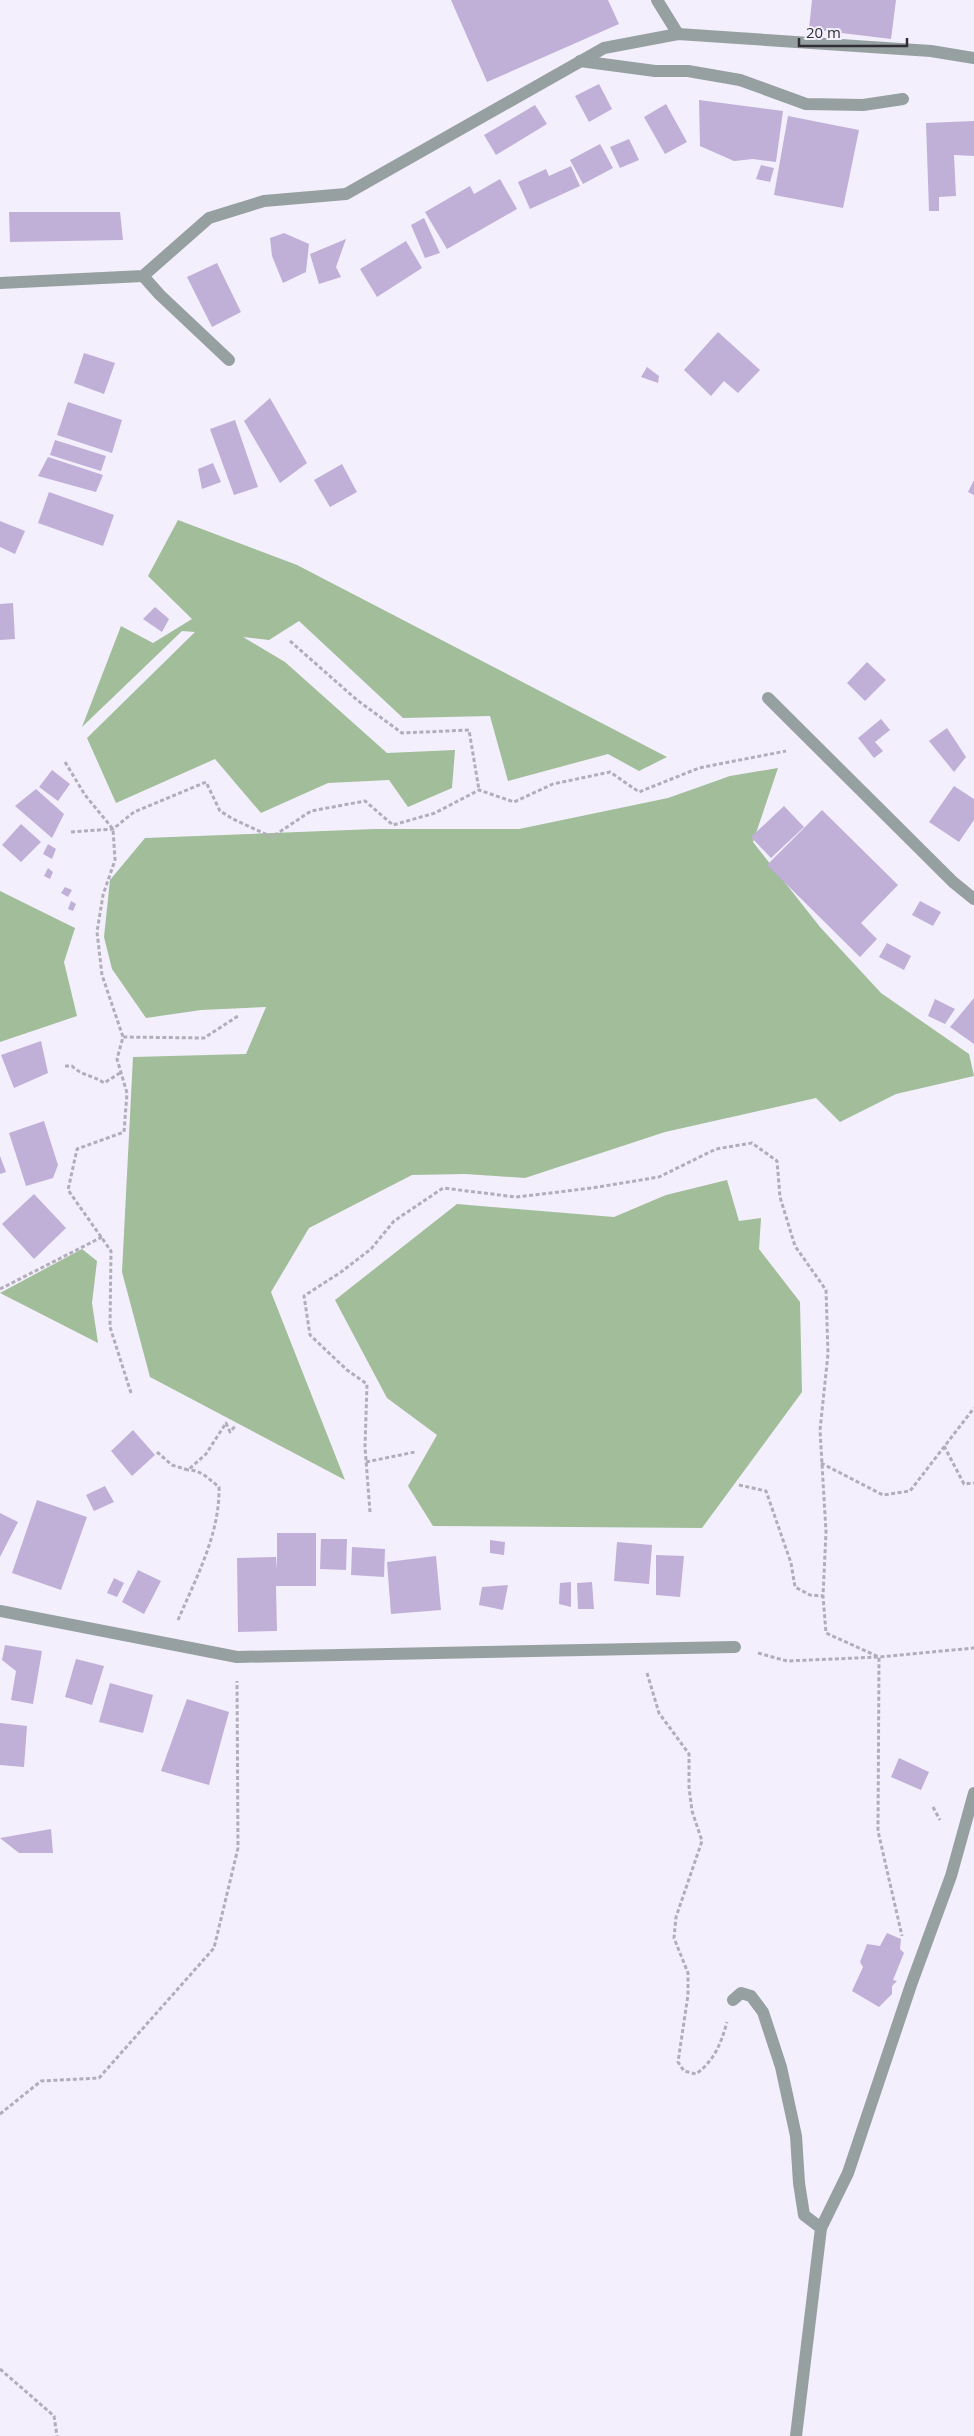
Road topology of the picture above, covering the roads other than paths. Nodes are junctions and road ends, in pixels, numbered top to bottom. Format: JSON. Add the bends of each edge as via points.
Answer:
{"nodes":[{"id":1,"x":657,"y":0,"type":"edge"},
{"id":2,"x":678,"y":34,"type":"junction"},
{"id":3,"x":974,"y":58,"type":"edge"},
{"id":4,"x":580,"y":60,"type":"junction"},
{"id":5,"x":903,"y":99,"type":"dead end"},
{"id":6,"x":143,"y":276,"type":"junction"},
{"id":7,"x":0,"y":283,"type":"edge"},
{"id":8,"x":229,"y":360,"type":"dead end"},
{"id":9,"x":768,"y":698,"type":"dead end"},
{"id":10,"x":974,"y":899,"type":"edge"},
{"id":11,"x":0,"y":1611,"type":"edge"},
{"id":12,"x":735,"y":1647,"type":"road end"},
{"id":13,"x":974,"y":1793,"type":"edge"},
{"id":14,"x":733,"y":2000,"type":"road end"},
{"id":15,"x":821,"y":2228,"type":"junction"},
{"id":16,"x":796,"y":2436,"type":"edge"}],
"edges":[{"from":1,"to":2,"type":"street"},
{"from":2,"to":3,"type":"street","via":[[931,51]]},
{"from":2,"to":4,"type":"street","via":[[604,48]]},
{"from":4,"to":5,"type":"street","via":[[655,72],[688,71],[740,80],[806,104],[863,105]]},
{"from":4,"to":6,"type":"street","via":[[346,194],[264,202],[209,218]]},
{"from":6,"to":7,"type":"street"},
{"from":6,"to":8,"type":"street"},
{"from":9,"to":10,"type":"street"},
{"from":11,"to":12,"type":"street","via":[[237,1657]]},
{"from":13,"to":15,"type":"street","via":[[951,1876],[848,2173]]},
{"from":14,"to":15,"type":"street","via":[[741,1993],[752,1996],[763,2012],[781,2067],[796,2136],[804,2215]]},
{"from":15,"to":16,"type":"street"}]}
